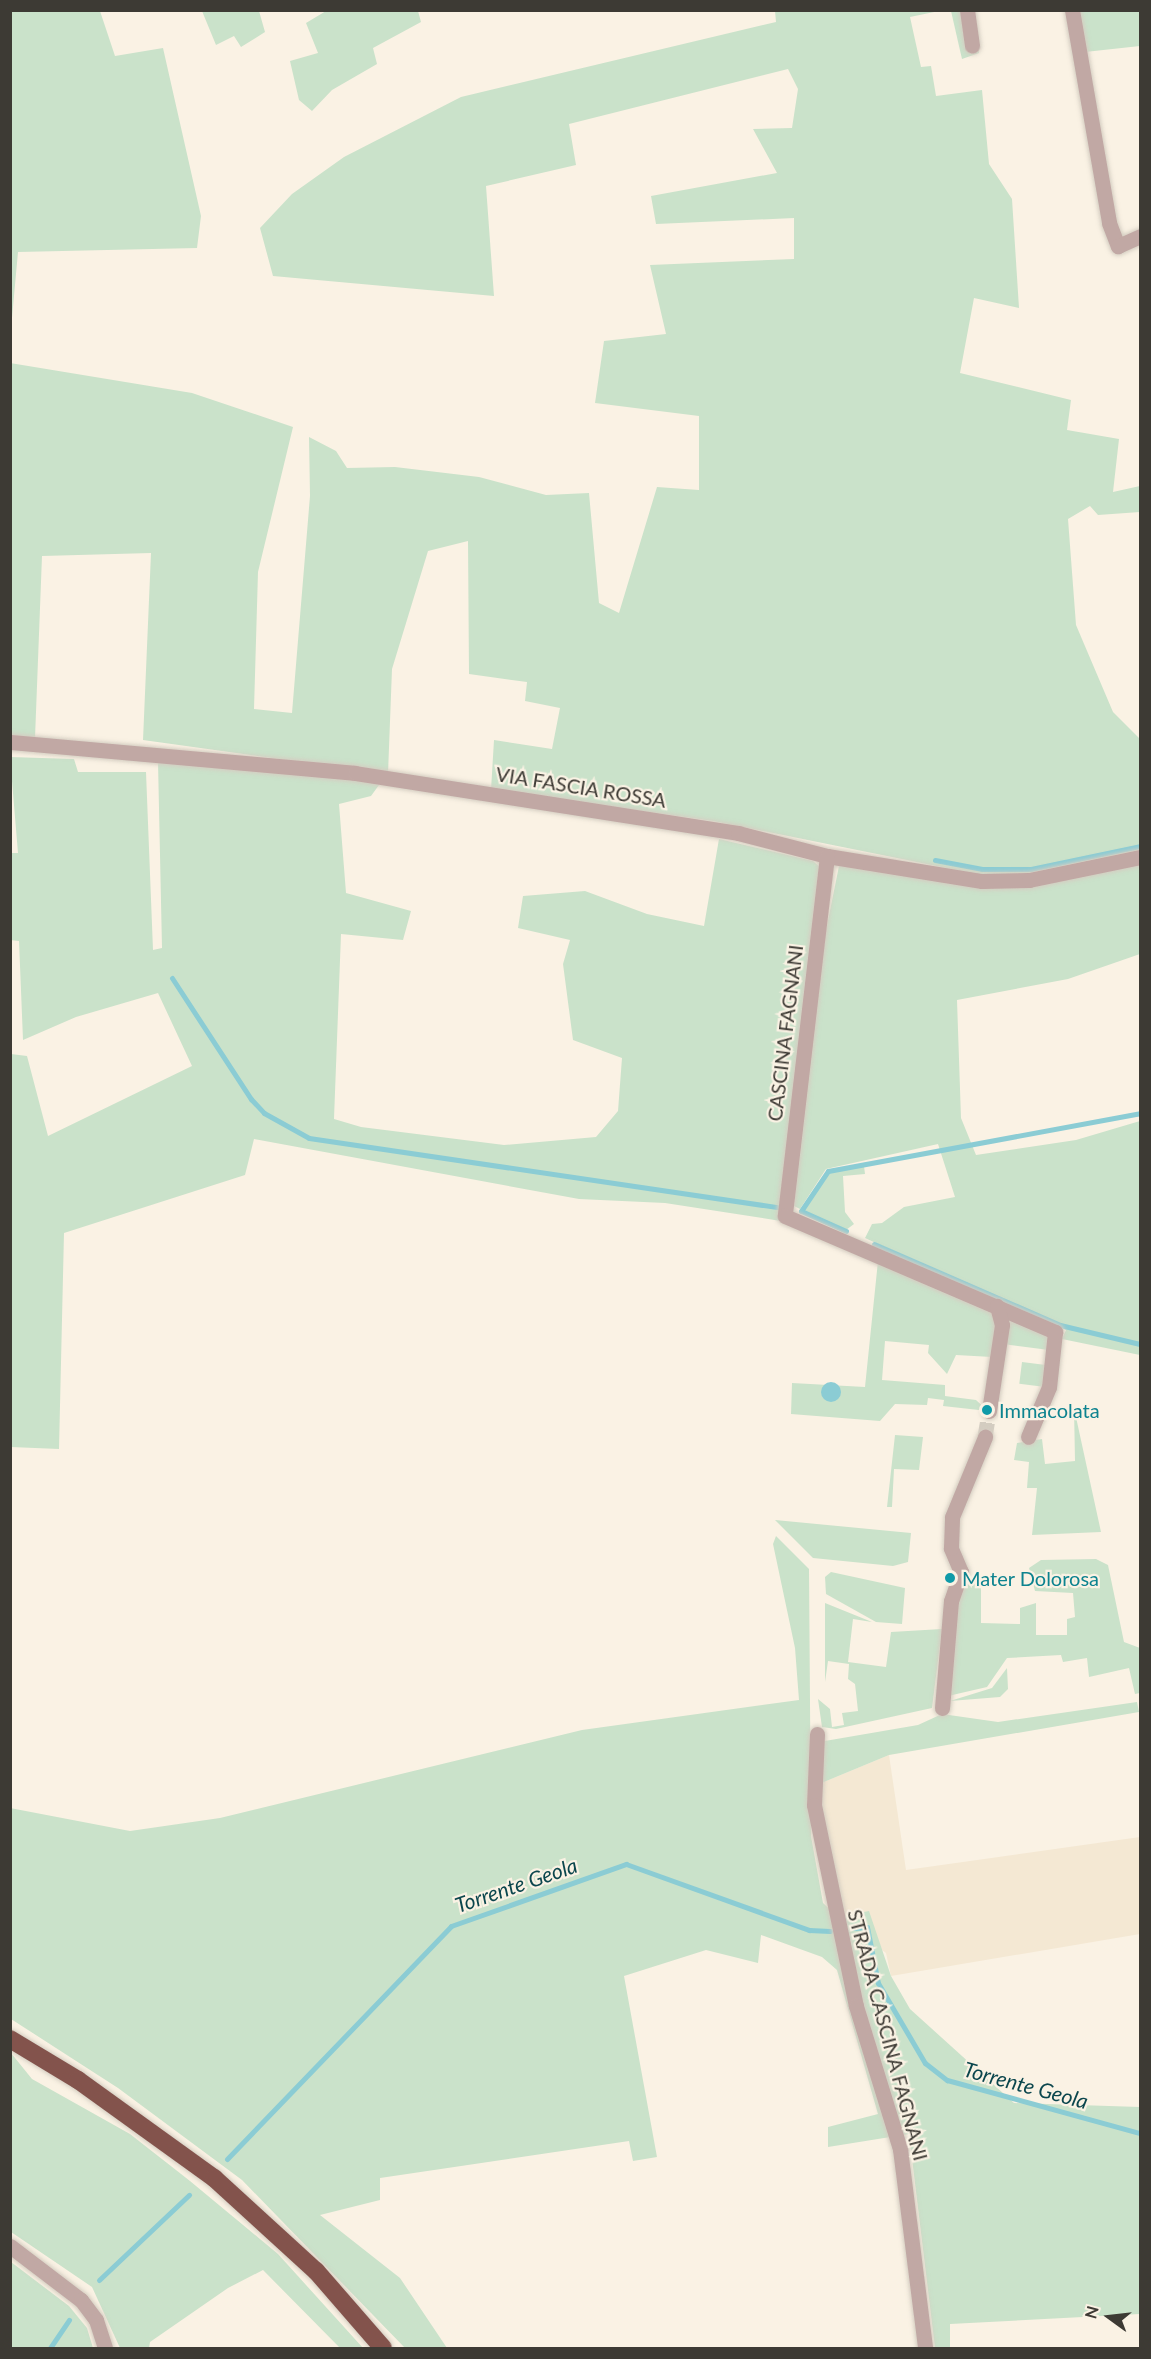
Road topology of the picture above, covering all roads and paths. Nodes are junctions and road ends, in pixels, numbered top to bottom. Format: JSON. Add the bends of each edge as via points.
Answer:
{"nodes":[{"id":1,"x":968,"y":10,"type":"edge"},
{"id":2,"x":1072,"y":10,"type":"edge"},
{"id":3,"x":972,"y":45,"type":"dead end"},
{"id":4,"x":1140,"y":236,"type":"edge"},
{"id":5,"x":10,"y":742,"type":"edge"},
{"id":6,"x":827,"y":855,"type":"junction"},
{"id":7,"x":1140,"y":857,"type":"edge"},
{"id":8,"x":997,"y":1306,"type":"junction"},
{"id":9,"x":989,"y":1411,"type":"tunnel mouth"},
{"id":10,"x":985,"y":1437,"type":"tunnel mouth"},
{"id":11,"x":1028,"y":1437,"type":"dead end"},
{"id":12,"x":942,"y":1708,"type":"dead end"},
{"id":13,"x":817,"y":1734,"type":"dead end"},
{"id":14,"x":10,"y":2039,"type":"edge"},
{"id":15,"x":10,"y":2246,"type":"edge"},
{"id":16,"x":105,"y":2349,"type":"edge"},
{"id":17,"x":383,"y":2349,"type":"edge"},
{"id":18,"x":925,"y":2349,"type":"edge"}],
"edges":[{"from":1,"to":3,"type":"street"},
{"from":2,"to":4,"type":"street","via":[[1109,223],[1118,246]]},
{"from":5,"to":6,"type":"street","name":"VIA FASCIA ROSSA","via":[[356,773],[738,833]]},
{"from":6,"to":7,"type":"street","name":"VIA FASCIA ROSSA","via":[[982,881],[1029,880]]},
{"from":6,"to":8,"type":"street","name":"CASCINA FAGNANI","via":[[785,1216]]},
{"from":8,"to":9,"type":"street","via":[[1002,1326]]},
{"from":8,"to":11,"type":"street","via":[[1055,1332],[1049,1387]]},
{"from":10,"to":12,"type":"street","via":[[952,1517],[951,1548],[961,1572],[951,1601]]},
{"from":13,"to":18,"type":"street","name":"STRADA CASCINA FAGNANI","via":[[814,1805],[856,2006],[900,2149]]},
{"from":14,"to":17,"type":"highway","via":[[78,2080],[214,2178],[316,2271]]},
{"from":15,"to":16,"type":"street","via":[[81,2300],[96,2320]]}]}
